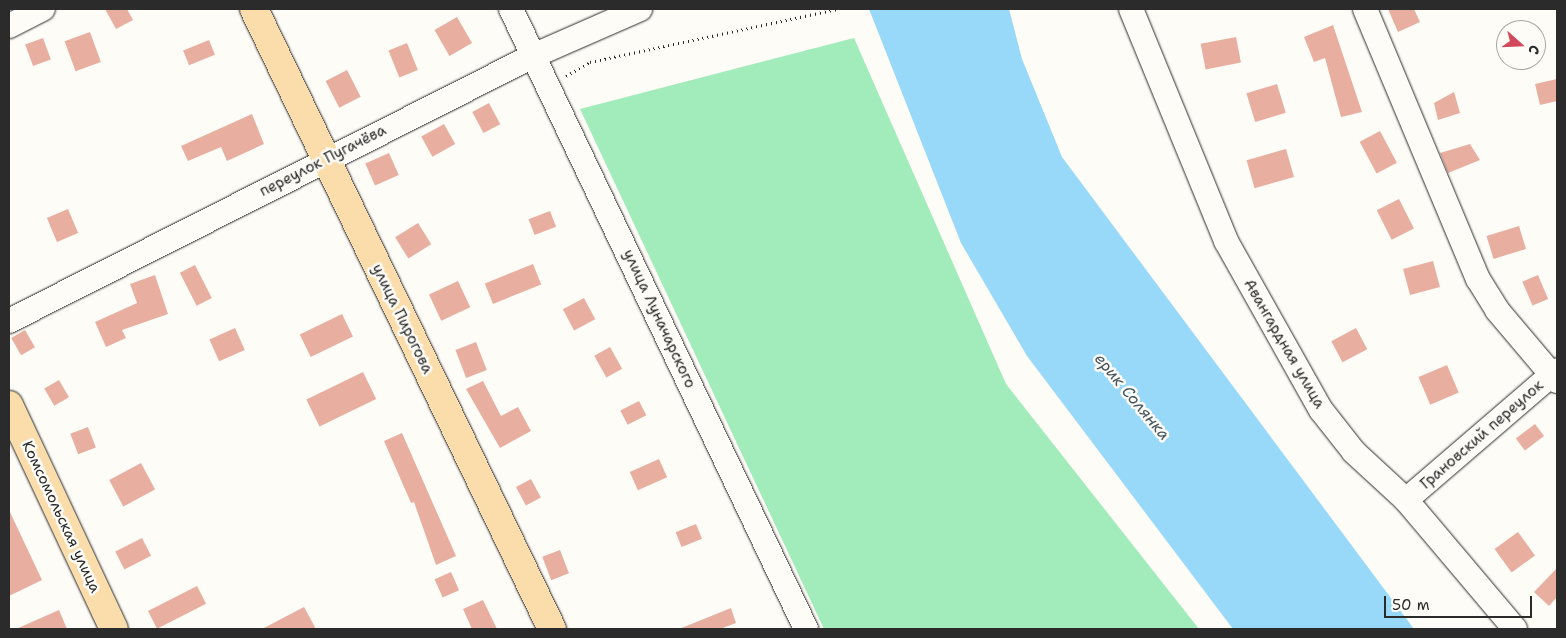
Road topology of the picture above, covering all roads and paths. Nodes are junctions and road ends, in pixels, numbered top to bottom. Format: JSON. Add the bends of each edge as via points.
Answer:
{"nodes":[{"id":1,"x":43,"y":9,"type":"edge"},
{"id":2,"x":254,"y":9,"type":"edge"},
{"id":3,"x":511,"y":9,"type":"edge"},
{"id":4,"x":640,"y":9,"type":"edge"},
{"id":5,"x":837,"y":9,"type":"edge"},
{"id":6,"x":1131,"y":9,"type":"edge"},
{"id":7,"x":1365,"y":9,"type":"edge"},
{"id":8,"x":9,"y":26,"type":"edge"},
{"id":9,"x":533,"y":56,"type":"junction"},
{"id":10,"x":548,"y":87,"type":"junction"},
{"id":11,"x":325,"y":159,"type":"junction"},
{"id":12,"x":9,"y":321,"type":"edge"},
{"id":13,"x":1555,"y":375,"type":"edge"},
{"id":14,"x":9,"y":405,"type":"edge"},
{"id":15,"x":1406,"y":500,"type":"junction"},
{"id":16,"x":802,"y":628,"type":"edge"},
{"id":17,"x":114,"y":629,"type":"edge"},
{"id":18,"x":552,"y":629,"type":"edge"},
{"id":19,"x":1515,"y":629,"type":"edge"}],
"edges":[{"from":1,"to":8,"type":"street"},
{"from":2,"to":11,"type":"main road","name":"улица Пирогова"},
{"from":3,"to":9,"type":"street","name":"улица Луначарского"},
{"from":4,"to":9,"type":"street","name":"переулок Пугачёва"},
{"from":5,"to":10,"type":"path","via":[[590,62]]},
{"from":6,"to":15,"type":"street","name":"Авангардная улица","via":[[1226,241],[1289,358],[1321,410],[1354,452]]},
{"from":7,"to":13,"type":"street","via":[[1478,279],[1497,310]]},
{"from":9,"to":10,"type":"street","name":"улица Луначарского"},
{"from":9,"to":11,"type":"street","name":"переулок Пугачёва"},
{"from":10,"to":16,"type":"street","name":"улица Луначарского"},
{"from":11,"to":12,"type":"street","name":"переулок Пугачёва"},
{"from":11,"to":18,"type":"main road","name":"улица Пирогова"},
{"from":13,"to":15,"type":"street","name":"Грановский переулок"},
{"from":14,"to":17,"type":"main road","name":"Комсомольская улица"},
{"from":15,"to":19,"type":"street","name":"Авангардная улица"}]}
